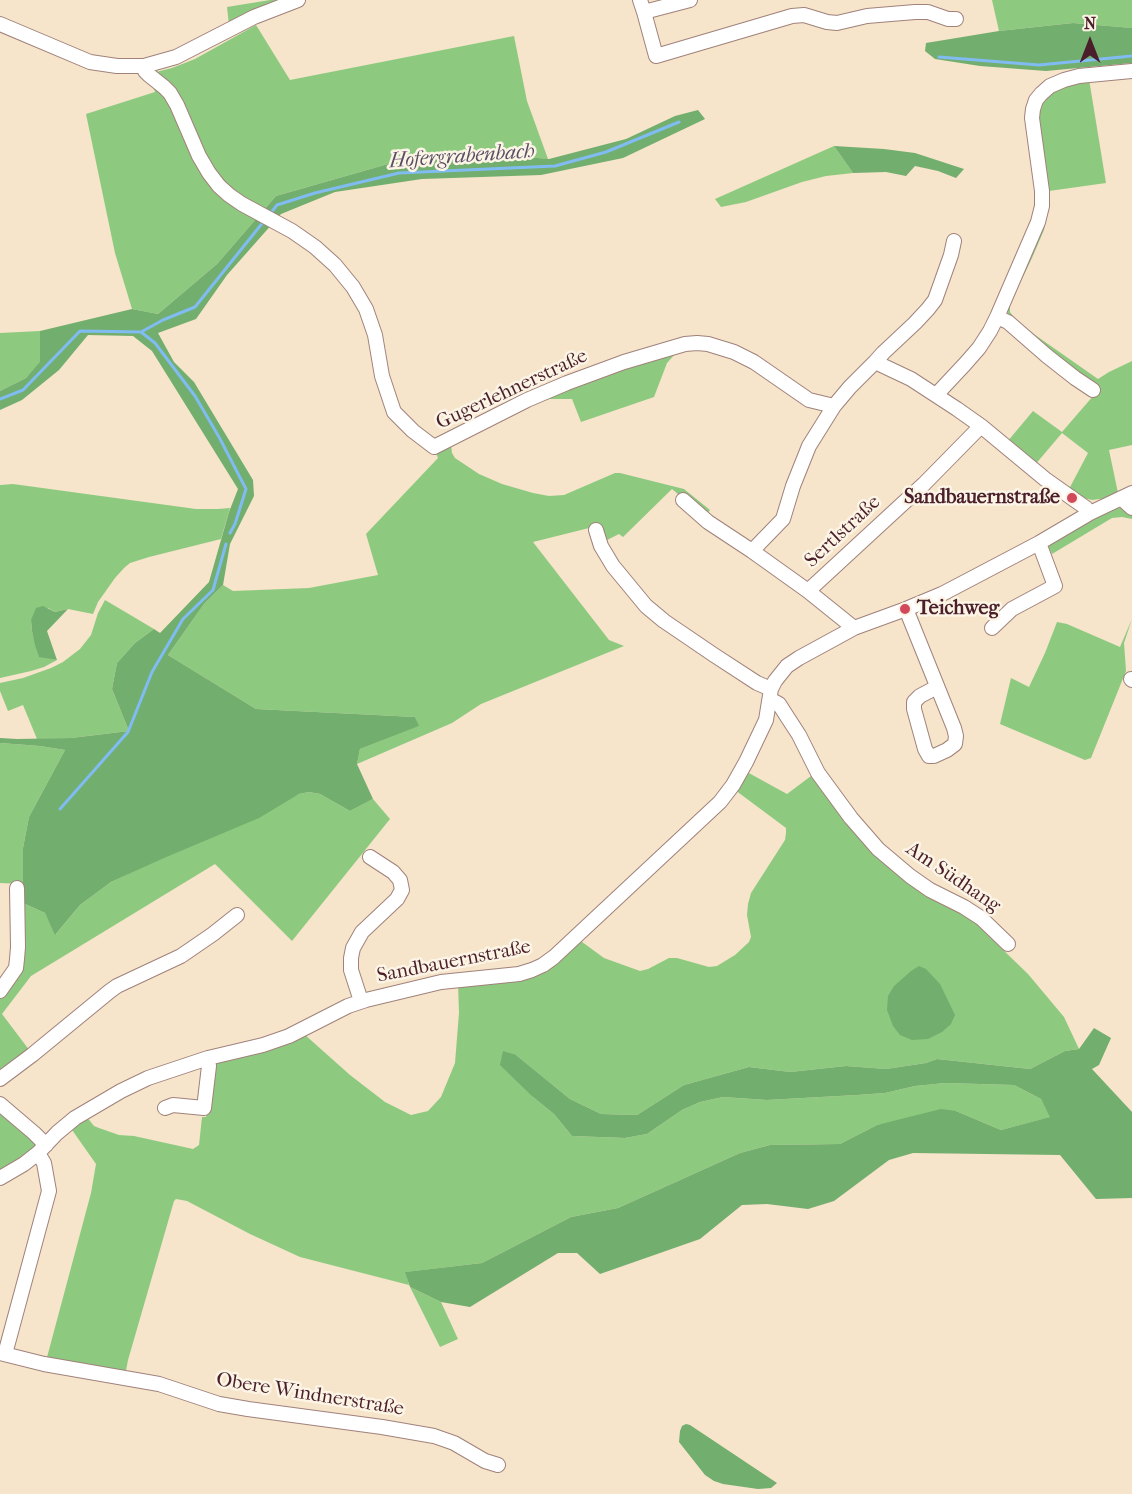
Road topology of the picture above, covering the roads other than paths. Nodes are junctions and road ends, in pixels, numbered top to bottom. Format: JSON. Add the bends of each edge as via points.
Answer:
{"nodes":[{"id":1,"x":298,"y":0,"type":"edge"},
{"id":2,"x":690,"y":0,"type":"edge"},
{"id":3,"x":642,"y":6,"type":"edge"},
{"id":4,"x":956,"y":19,"type":"dead end"},
{"id":5,"x":0,"y":24,"type":"edge"},
{"id":6,"x":144,"y":66,"type":"junction"},
{"id":7,"x":1132,"y":71,"type":"edge"},
{"id":8,"x":954,"y":241,"type":"dead end"},
{"id":9,"x":997,"y":317,"type":"junction"},
{"id":10,"x":875,"y":362,"type":"junction"},
{"id":11,"x":1093,"y":390,"type":"dead end"},
{"id":12,"x":936,"y":395,"type":"junction"},
{"id":13,"x":834,"y":406,"type":"junction"},
{"id":14,"x":981,"y":426,"type":"junction"},
{"id":15,"x":1126,"y":495,"type":"edge"},
{"id":16,"x":683,"y":500,"type":"dead end"},
{"id":17,"x":1132,"y":508,"type":"edge"},
{"id":18,"x":1090,"y":513,"type":"junction"},
{"id":19,"x":596,"y":530,"type":"dead end"},
{"id":20,"x":1039,"y":543,"type":"junction"},
{"id":21,"x":752,"y":551,"type":"junction"},
{"id":22,"x":808,"y":591,"type":"junction"},
{"id":23,"x":906,"y":609,"type":"junction"},
{"id":24,"x":854,"y":628,"type":"junction"},
{"id":25,"x":992,"y":628,"type":"dead end"},
{"id":26,"x":937,"y":687,"type":"junction"},
{"id":27,"x":771,"y":694,"type":"junction"},
{"id":28,"x":370,"y":857,"type":"dead end"},
{"id":29,"x":17,"y":888,"type":"dead end"},
{"id":30,"x":237,"y":915,"type":"dead end"},
{"id":31,"x":1008,"y":944,"type":"dead end"},
{"id":32,"x":0,"y":991,"type":"edge"},
{"id":33,"x":361,"y":1001,"type":"junction"},
{"id":34,"x":208,"y":1058,"type":"junction"},
{"id":35,"x":0,"y":1079,"type":"edge"},
{"id":36,"x":0,"y":1104,"type":"edge"},
{"id":37,"x":165,"y":1108,"type":"dead end"},
{"id":38,"x":42,"y":1149,"type":"junction"},
{"id":39,"x":0,"y":1178,"type":"edge"},
{"id":40,"x":3,"y":1354,"type":"edge"},
{"id":41,"x":498,"y":1465,"type":"dead end"}],
"edges":[{"from":1,"to":6,"type":"street","via":[[254,17],[176,57]]},
{"from":2,"to":3,"type":"street"},
{"from":3,"to":4,"type":"street","via":[[656,56],[792,16],[837,23],[867,16],[927,12]]},
{"from":5,"to":6,"type":"street","via":[[90,62]]},
{"from":6,"to":13,"type":"street","name":"Gugerlehnerstraße","via":[[148,75],[170,93],[199,156],[219,186],[315,247],[353,287],[375,335],[382,376],[394,412],[435,447],[567,383],[685,344],[708,344],[734,352],[809,400]]},
{"from":7,"to":9,"type":"street","via":[[1064,80],[1050,86],[1036,100],[1032,118],[1042,206]]},
{"from":8,"to":10,"type":"street","via":[[935,300]]},
{"from":9,"to":11,"type":"street"},
{"from":9,"to":12,"type":"street","via":[[979,348]]},
{"from":10,"to":12,"type":"street"},
{"from":10,"to":13,"type":"street"},
{"from":12,"to":14,"type":"street"},
{"from":13,"to":21,"type":"street","via":[[809,446],[783,519]]},
{"from":14,"to":18,"type":"street"},
{"from":14,"to":22,"type":"street","name":"Sertlstraße"},
{"from":15,"to":17,"type":"street","name":"Sandbauernstraße"},
{"from":15,"to":18,"type":"street","name":"Sandbauernstraße"},
{"from":16,"to":21,"type":"street","name":"Sertlstraße"},
{"from":18,"to":20,"type":"street","name":"Sandbauernstraße"},
{"from":19,"to":27,"type":"street","via":[[613,566],[646,606]]},
{"from":20,"to":23,"type":"street","name":"Sandbauernstraße"},
{"from":20,"to":25,"type":"street","via":[[1055,586],[1012,609]]},
{"from":21,"to":22,"type":"street","name":"Sertlstraße"},
{"from":22,"to":24,"type":"street","name":"Sertlstraße"},
{"from":23,"to":24,"type":"street","name":"Sandbauernstraße"},
{"from":23,"to":26,"type":"street"},
{"from":24,"to":27,"type":"street","name":"Sandbauernstraße","via":[[781,672]]},
{"from":26,"to":26,"type":"street","via":[[956,736],[955,744],[947,750],[929,756],[914,702]]},
{"from":27,"to":31,"type":"street","name":"Am Südhang","via":[[799,735],[818,773],[878,849],[930,890],[981,918]]},
{"from":27,"to":33,"type":"street","name":"Sandbauernstraße","via":[[758,738],[734,785],[720,802],[554,957],[519,974],[441,982]]},
{"from":28,"to":33,"type":"street","via":[[393,872],[402,890],[362,932],[353,948],[351,970]]},
{"from":29,"to":32,"type":"street","via":[[16,968]]},
{"from":30,"to":35,"type":"street","via":[[181,956],[117,986]]},
{"from":33,"to":34,"type":"street","name":"Sandbauernstraße","via":[[289,1036]]},
{"from":34,"to":37,"type":"street","via":[[204,1108]]},
{"from":34,"to":38,"type":"street","name":"Sandbauernstraße","via":[[121,1091],[75,1118]]},
{"from":36,"to":38,"type":"street","via":[[34,1133]]},
{"from":38,"to":39,"type":"street","name":"Sandbauernstraße"},
{"from":38,"to":40,"type":"street","name":"Obere Windnerstraße","via":[[49,1191]]},
{"from":40,"to":41,"type":"street","name":"Obere Windnerstraße","via":[[159,1384],[219,1404],[434,1436]]}]}
